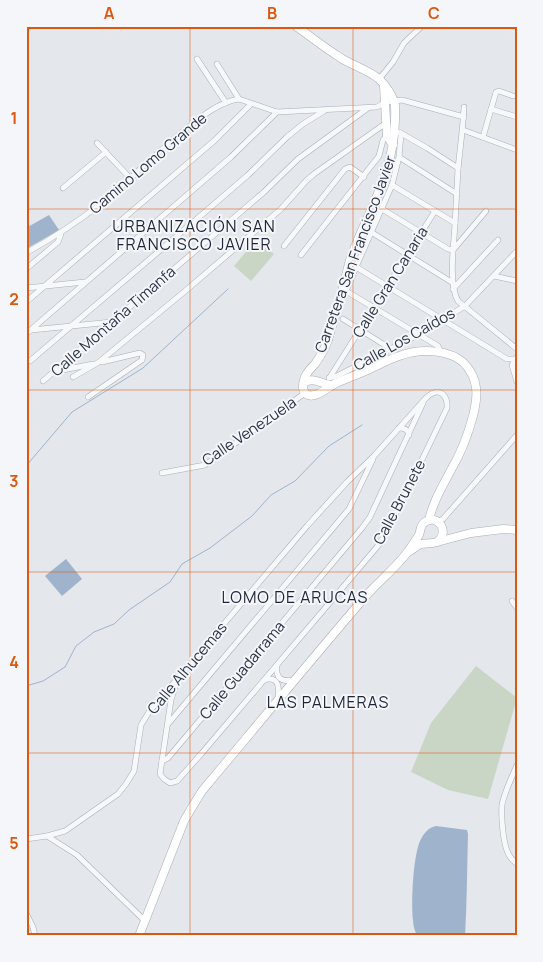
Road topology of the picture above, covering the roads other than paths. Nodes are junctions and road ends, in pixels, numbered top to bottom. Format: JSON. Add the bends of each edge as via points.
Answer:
{"nodes":[{"id":1,"x":296,"y":26,"type":"edge"},
{"id":2,"x":422,"y":26,"type":"edge"},
{"id":3,"x":197,"y":58,"type":"dead end"},
{"id":4,"x":217,"y":64,"type":"dead end"},
{"id":5,"x":382,"y":81,"type":"junction"},
{"id":6,"x":513,"y":96,"type":"dead end"},
{"id":7,"x":239,"y":99,"type":"junction"},
{"id":8,"x":390,"y":101,"type":"junction"},
{"id":9,"x":226,"y":103,"type":"junction"},
{"id":10,"x":251,"y":104,"type":"junction"},
{"id":11,"x":464,"y":107,"type":"dead end"},
{"id":12,"x":369,"y":108,"type":"junction"},
{"id":13,"x":491,"y":109,"type":"junction"},
{"id":14,"x":324,"y":110,"type":"junction"},
{"id":15,"x":277,"y":112,"type":"junction"},
{"id":16,"x":464,"y":117,"type":"junction"},
{"id":17,"x":517,"y":117,"type":"edge"},
{"id":18,"x":386,"y":124,"type":"junction"},
{"id":19,"x":463,"y":130,"type":"junction"},
{"id":20,"x":398,"y":132,"type":"junction"},
{"id":21,"x":387,"y":136,"type":"junction"},
{"id":22,"x":483,"y":137,"type":"junction"},
{"id":23,"x":97,"y":143,"type":"dead end"},
{"id":24,"x":393,"y":144,"type":"junction"},
{"id":25,"x":517,"y":150,"type":"edge"},
{"id":26,"x":106,"y":152,"type":"junction"},
{"id":27,"x":399,"y":157,"type":"junction"},
{"id":28,"x":458,"y":168,"type":"junction"},
{"id":29,"x":364,"y":177,"type":"junction"},
{"id":30,"x":130,"y":178,"type":"junction"},
{"id":31,"x":392,"y":185,"type":"junction"},
{"id":32,"x":63,"y":188,"type":"dead end"},
{"id":33,"x":457,"y":194,"type":"junction"},
{"id":34,"x":382,"y":209,"type":"junction"},
{"id":35,"x":435,"y":211,"type":"junction"},
{"id":36,"x":486,"y":211,"type":"dead end"},
{"id":37,"x":455,"y":223,"type":"junction"},
{"id":38,"x":371,"y":232,"type":"junction"},
{"id":39,"x":61,"y":233,"type":"junction"},
{"id":40,"x":421,"y":233,"type":"junction"},
{"id":41,"x":498,"y":240,"type":"dead end"},
{"id":42,"x":284,"y":246,"type":"dead end"},
{"id":43,"x":453,"y":250,"type":"junction"},
{"id":44,"x":517,"y":251,"type":"edge"},
{"id":45,"x":26,"y":253,"type":"edge"},
{"id":46,"x":301,"y":255,"type":"dead end"},
{"id":47,"x":407,"y":255,"type":"junction"},
{"id":48,"x":356,"y":267,"type":"junction"},
{"id":49,"x":26,"y":269,"type":"edge"},
{"id":50,"x":494,"y":276,"type":"junction"},
{"id":51,"x":517,"y":281,"type":"edge"},
{"id":52,"x":86,"y":282,"type":"junction"},
{"id":53,"x":46,"y":286,"type":"junction"},
{"id":54,"x":387,"y":286,"type":"junction"},
{"id":55,"x":453,"y":286,"type":"junction"},
{"id":56,"x":26,"y":288,"type":"edge"},
{"id":57,"x":26,"y":302,"type":"edge"},
{"id":58,"x":465,"y":306,"type":"junction"},
{"id":59,"x":374,"y":308,"type":"junction"},
{"id":60,"x":343,"y":319,"type":"dead end"},
{"id":61,"x":443,"y":320,"type":"junction"},
{"id":62,"x":112,"y":322,"type":"junction"},
{"id":63,"x":70,"y":326,"type":"junction"},
{"id":64,"x":360,"y":330,"type":"junction"},
{"id":65,"x":28,"y":332,"type":"edge"},
{"id":66,"x":417,"y":335,"type":"junction"},
{"id":67,"x":391,"y":349,"type":"junction"},
{"id":68,"x":517,"y":349,"type":"edge"},
{"id":69,"x":441,"y":352,"type":"junction"},
{"id":70,"x":516,"y":358,"type":"edge"},
{"id":71,"x":30,"y":361,"type":"dead end"},
{"id":72,"x":99,"y":362,"type":"junction"},
{"id":73,"x":315,"y":364,"type":"junction"},
{"id":74,"x":52,"y":372,"type":"junction"},
{"id":75,"x":73,"y":377,"type":"dead end"},
{"id":76,"x":43,"y":381,"type":"dead end"},
{"id":77,"x":315,"y":381,"type":"junction"},
{"id":78,"x":331,"y":381,"type":"junction"},
{"id":79,"x":517,"y":382,"type":"edge"},
{"id":80,"x":304,"y":383,"type":"junction"},
{"id":81,"x":439,"y":392,"type":"joint"},
{"id":82,"x":305,"y":393,"type":"junction"},
{"id":83,"x":315,"y":394,"type":"junction"},
{"id":84,"x":88,"y":398,"type":"dead end"},
{"id":85,"x":426,"y":398,"type":"junction"},
{"id":86,"x":399,"y":428,"type":"junction"},
{"id":87,"x":409,"y":435,"type":"junction"},
{"id":88,"x":517,"y":435,"type":"edge"},
{"id":89,"x":374,"y":456,"type":"junction"},
{"id":90,"x":162,"y":474,"type":"dead end"},
{"id":91,"x":438,"y":523,"type":"junction"},
{"id":92,"x":517,"y":530,"type":"edge"},
{"id":93,"x":420,"y":533,"type":"junction"},
{"id":94,"x":458,"y":536,"type":"junction"},
{"id":95,"x":435,"y":543,"type":"junction"},
{"id":96,"x":406,"y":554,"type":"junction"},
{"id":97,"x":512,"y":601,"type":"dead end"},
{"id":98,"x":517,"y":608,"type":"edge"},
{"id":99,"x":277,"y":664,"type":"junction"},
{"id":100,"x":177,"y":680,"type":"junction"},
{"id":101,"x":264,"y":680,"type":"junction"},
{"id":102,"x":294,"y":680,"type":"junction"},
{"id":103,"x":278,"y":701,"type":"junction"},
{"id":104,"x":168,"y":724,"type":"junction"},
{"id":105,"x":162,"y":761,"type":"junction"},
{"id":106,"x":517,"y":765,"type":"edge"},
{"id":107,"x":47,"y":836,"type":"junction"},
{"id":108,"x":26,"y":839,"type":"edge"},
{"id":109,"x":506,"y":848,"type":"junction"},
{"id":110,"x":517,"y":858,"type":"edge"},
{"id":111,"x":517,"y":864,"type":"edge"},
{"id":112,"x":26,"y":913,"type":"edge"},
{"id":113,"x":144,"y":920,"type":"junction"},
{"id":114,"x":35,"y":936,"type":"edge"},
{"id":115,"x":138,"y":936,"type":"edge"}],
"edges":[{"from":1,"to":5,"type":"main road","via":[[341,59]]},
{"from":2,"to":5,"type":"street","via":[[404,44]]},
{"from":3,"to":9,"type":"street"},
{"from":4,"to":7,"type":"street"},
{"from":5,"to":8,"type":"main road","name":"Carretera San Francisco Javier"},
{"from":6,"to":13,"type":"street","via":[[496,92]]},
{"from":7,"to":9,"type":"street","name":"Camino Lomo Grande"},
{"from":7,"to":10,"type":"street"},
{"from":8,"to":12,"type":"street"},
{"from":8,"to":16,"type":"street","via":[[402,100]]},
{"from":8,"to":18,"type":"main road","name":"Carretera San Francisco Javier"},
{"from":8,"to":20,"type":"main road","name":"Carretera San Francisco Javier","via":[[396,108]]},
{"from":9,"to":30,"type":"street","name":"Camino Lomo Grande","via":[[196,121]]},
{"from":10,"to":15,"type":"street"},
{"from":10,"to":53,"type":"street","via":[[215,140]]},
{"from":11,"to":16,"type":"street"},
{"from":12,"to":14,"type":"street"},
{"from":12,"to":62,"type":"street","name":"Calle Montaña Timanfa","via":[[298,159]]},
{"from":13,"to":17,"type":"street"},
{"from":13,"to":22,"type":"street"},
{"from":14,"to":15,"type":"street"},
{"from":14,"to":63,"type":"street","via":[[287,137],[205,212]]},
{"from":15,"to":52,"type":"street","via":[[232,157]]},
{"from":16,"to":19,"type":"street"},
{"from":18,"to":21,"type":"main road","name":"Carretera San Francisco Javier"},
{"from":18,"to":72,"type":"street","via":[[310,178],[281,209]]},
{"from":19,"to":22,"type":"street"},
{"from":19,"to":28,"type":"street"},
{"from":20,"to":24,"type":"main road","name":"Carretera San Francisco Javier"},
{"from":20,"to":27,"type":"street"},
{"from":20,"to":28,"type":"street"},
{"from":21,"to":24,"type":"main road","name":"Carretera San Francisco Javier"},
{"from":21,"to":29,"type":"street","via":[[379,156]]},
{"from":22,"to":25,"type":"street"},
{"from":23,"to":26,"type":"street"},
{"from":24,"to":73,"type":"main road","name":"Carretera San Francisco Javier","via":[[386,174],[346,273],[327,342]]},
{"from":26,"to":30,"type":"street"},
{"from":26,"to":32,"type":"street"},
{"from":27,"to":31,"type":"street"},
{"from":27,"to":33,"type":"street"},
{"from":28,"to":33,"type":"street"},
{"from":29,"to":42,"type":"street","via":[[350,167],[345,169]]},
{"from":29,"to":46,"type":"street"},
{"from":30,"to":39,"type":"street","name":"Camino Lomo Grande"},
{"from":31,"to":34,"type":"street"},
{"from":31,"to":35,"type":"street"},
{"from":33,"to":37,"type":"street"},
{"from":34,"to":38,"type":"street"},
{"from":34,"to":40,"type":"street"},
{"from":35,"to":37,"type":"street"},
{"from":35,"to":40,"type":"street","name":"Calle Gran Canaria"},
{"from":36,"to":43,"type":"street"},
{"from":37,"to":43,"type":"street"},
{"from":38,"to":47,"type":"street"},
{"from":38,"to":48,"type":"street"},
{"from":39,"to":45,"type":"street","name":"Camino Lomo Grande"},
{"from":39,"to":49,"type":"street","via":[[58,242]]},
{"from":40,"to":43,"type":"street"},
{"from":40,"to":47,"type":"street","name":"Calle Gran Canaria"},
{"from":41,"to":55,"type":"street"},
{"from":43,"to":55,"type":"street"},
{"from":44,"to":50,"type":"street","name":"Calle Los Caídos"},
{"from":47,"to":54,"type":"street","name":"Calle Gran Canaria"},
{"from":47,"to":55,"type":"street"},
{"from":48,"to":54,"type":"street"},
{"from":48,"to":59,"type":"street","via":[[346,291]]},
{"from":50,"to":51,"type":"street"},
{"from":50,"to":58,"type":"street","name":"Calle Los Caídos"},
{"from":52,"to":53,"type":"street"},
{"from":52,"to":65,"type":"street"},
{"from":53,"to":56,"type":"street"},
{"from":53,"to":57,"type":"street"},
{"from":54,"to":59,"type":"street","name":"Calle Gran Canaria"},
{"from":54,"to":61,"type":"street"},
{"from":55,"to":58,"type":"street","via":[[454,295]]},
{"from":58,"to":61,"type":"street","name":"Calle Los Caídos"},
{"from":58,"to":68,"type":"street"},
{"from":59,"to":64,"type":"street","name":"Calle Gran Canaria"},
{"from":59,"to":66,"type":"street"},
{"from":60,"to":64,"type":"street"},
{"from":61,"to":66,"type":"street","name":"Calle Los Caídos"},
{"from":61,"to":70,"type":"street","via":[[507,359]]},
{"from":62,"to":63,"type":"street"},
{"from":62,"to":74,"type":"street","name":"Calle Montaña Timanfa"},
{"from":63,"to":65,"type":"street"},
{"from":63,"to":71,"type":"street"},
{"from":64,"to":67,"type":"street"},
{"from":64,"to":78,"type":"street","name":"Calle Gran Canaria"},
{"from":66,"to":67,"type":"street","name":"Calle Los Caídos"},
{"from":66,"to":69,"type":"street","via":[[438,346]]},
{"from":67,"to":78,"type":"street","name":"Calle Los Caídos"},
{"from":69,"to":78,"type":"main road","via":[[400,355]]},
{"from":69,"to":91,"type":"main road","via":[[459,359],[468,367],[476,386],[476,401],[461,452],[431,510]]},
{"from":70,"to":79,"type":"street","via":[[512,365]]},
{"from":72,"to":74,"type":"street"},
{"from":72,"to":75,"type":"street"},
{"from":72,"to":84,"type":"street","via":[[143,355],[142,360]]},
{"from":73,"to":77,"type":"main road","name":"Carretera San Francisco Javier","via":[[312,371]]},
{"from":73,"to":80,"type":"main road","name":"Carretera San Francisco Javier"},
{"from":74,"to":76,"type":"street","name":"Calle Montaña Timanfa"},
{"from":77,"to":78,"type":"main road","via":[[327,385]]},
{"from":77,"to":80,"type":"main road"},
{"from":77,"to":83,"type":"main road","via":[[319,387]]},
{"from":78,"to":83,"type":"main road"},
{"from":80,"to":82,"type":"main road"},
{"from":81,"to":85,"type":"street","name":"Calle Alhucemas"},
{"from":81,"to":99,"type":"street","name":"Calle Brunete","via":[[446,396],[447,408],[387,532]]},
{"from":82,"to":83,"type":"main road"},
{"from":82,"to":90,"type":"street","name":"Calle Venezuela","via":[[205,465]]},
{"from":85,"to":86,"type":"street","name":"Calle Alhucemas"},
{"from":85,"to":87,"type":"street","name":"Calle Guadarrama"},
{"from":86,"to":87,"type":"street","via":[[407,430]]},
{"from":86,"to":89,"type":"street","name":"Calle Alhucemas"},
{"from":87,"to":105,"type":"street","name":"Calle Guadarrama","via":[[362,528],[168,758]]},
{"from":88,"to":91,"type":"street"},
{"from":89,"to":100,"type":"street","name":"Calle Alhucemas","via":[[307,526]]},
{"from":89,"to":104,"type":"street","via":[[349,509]]},
{"from":91,"to":93,"type":"main road","via":[[423,524]]},
{"from":91,"to":94,"type":"main road","via":[[448,534]]},
{"from":91,"to":95,"type":"main road","via":[[442,537]]},
{"from":92,"to":94,"type":"main road"},
{"from":93,"to":95,"type":"main road","via":[[424,541]]},
{"from":93,"to":96,"type":"main road"},
{"from":94,"to":95,"type":"main road"},
{"from":95,"to":96,"type":"main road","via":[[420,544]]},
{"from":96,"to":102,"type":"main road"},
{"from":97,"to":98,"type":"street"},
{"from":99,"to":101,"type":"street","name":"Calle Brunete"},
{"from":99,"to":102,"type":"street","via":[[278,677]]},
{"from":100,"to":104,"type":"street"},
{"from":100,"to":107,"type":"street","name":"Calle Alhucemas","via":[[141,725],[134,771],[118,794],[65,831]]},
{"from":101,"to":103,"type":"street","via":[[269,678],[278,683]]},
{"from":101,"to":105,"type":"street","name":"Calle Brunete","via":[[177,781],[170,783],[160,774]]},
{"from":102,"to":103,"type":"main road"},
{"from":103,"to":113,"type":"main road","via":[[190,809]]},
{"from":104,"to":105,"type":"street"},
{"from":106,"to":109,"type":"street","via":[[502,804]]},
{"from":107,"to":108,"type":"street","name":"Calle Alhucemas"},
{"from":107,"to":113,"type":"street","via":[[77,855]]},
{"from":109,"to":110,"type":"street"},
{"from":109,"to":111,"type":"street"},
{"from":112,"to":114,"type":"street"},
{"from":113,"to":115,"type":"main road"}]}
